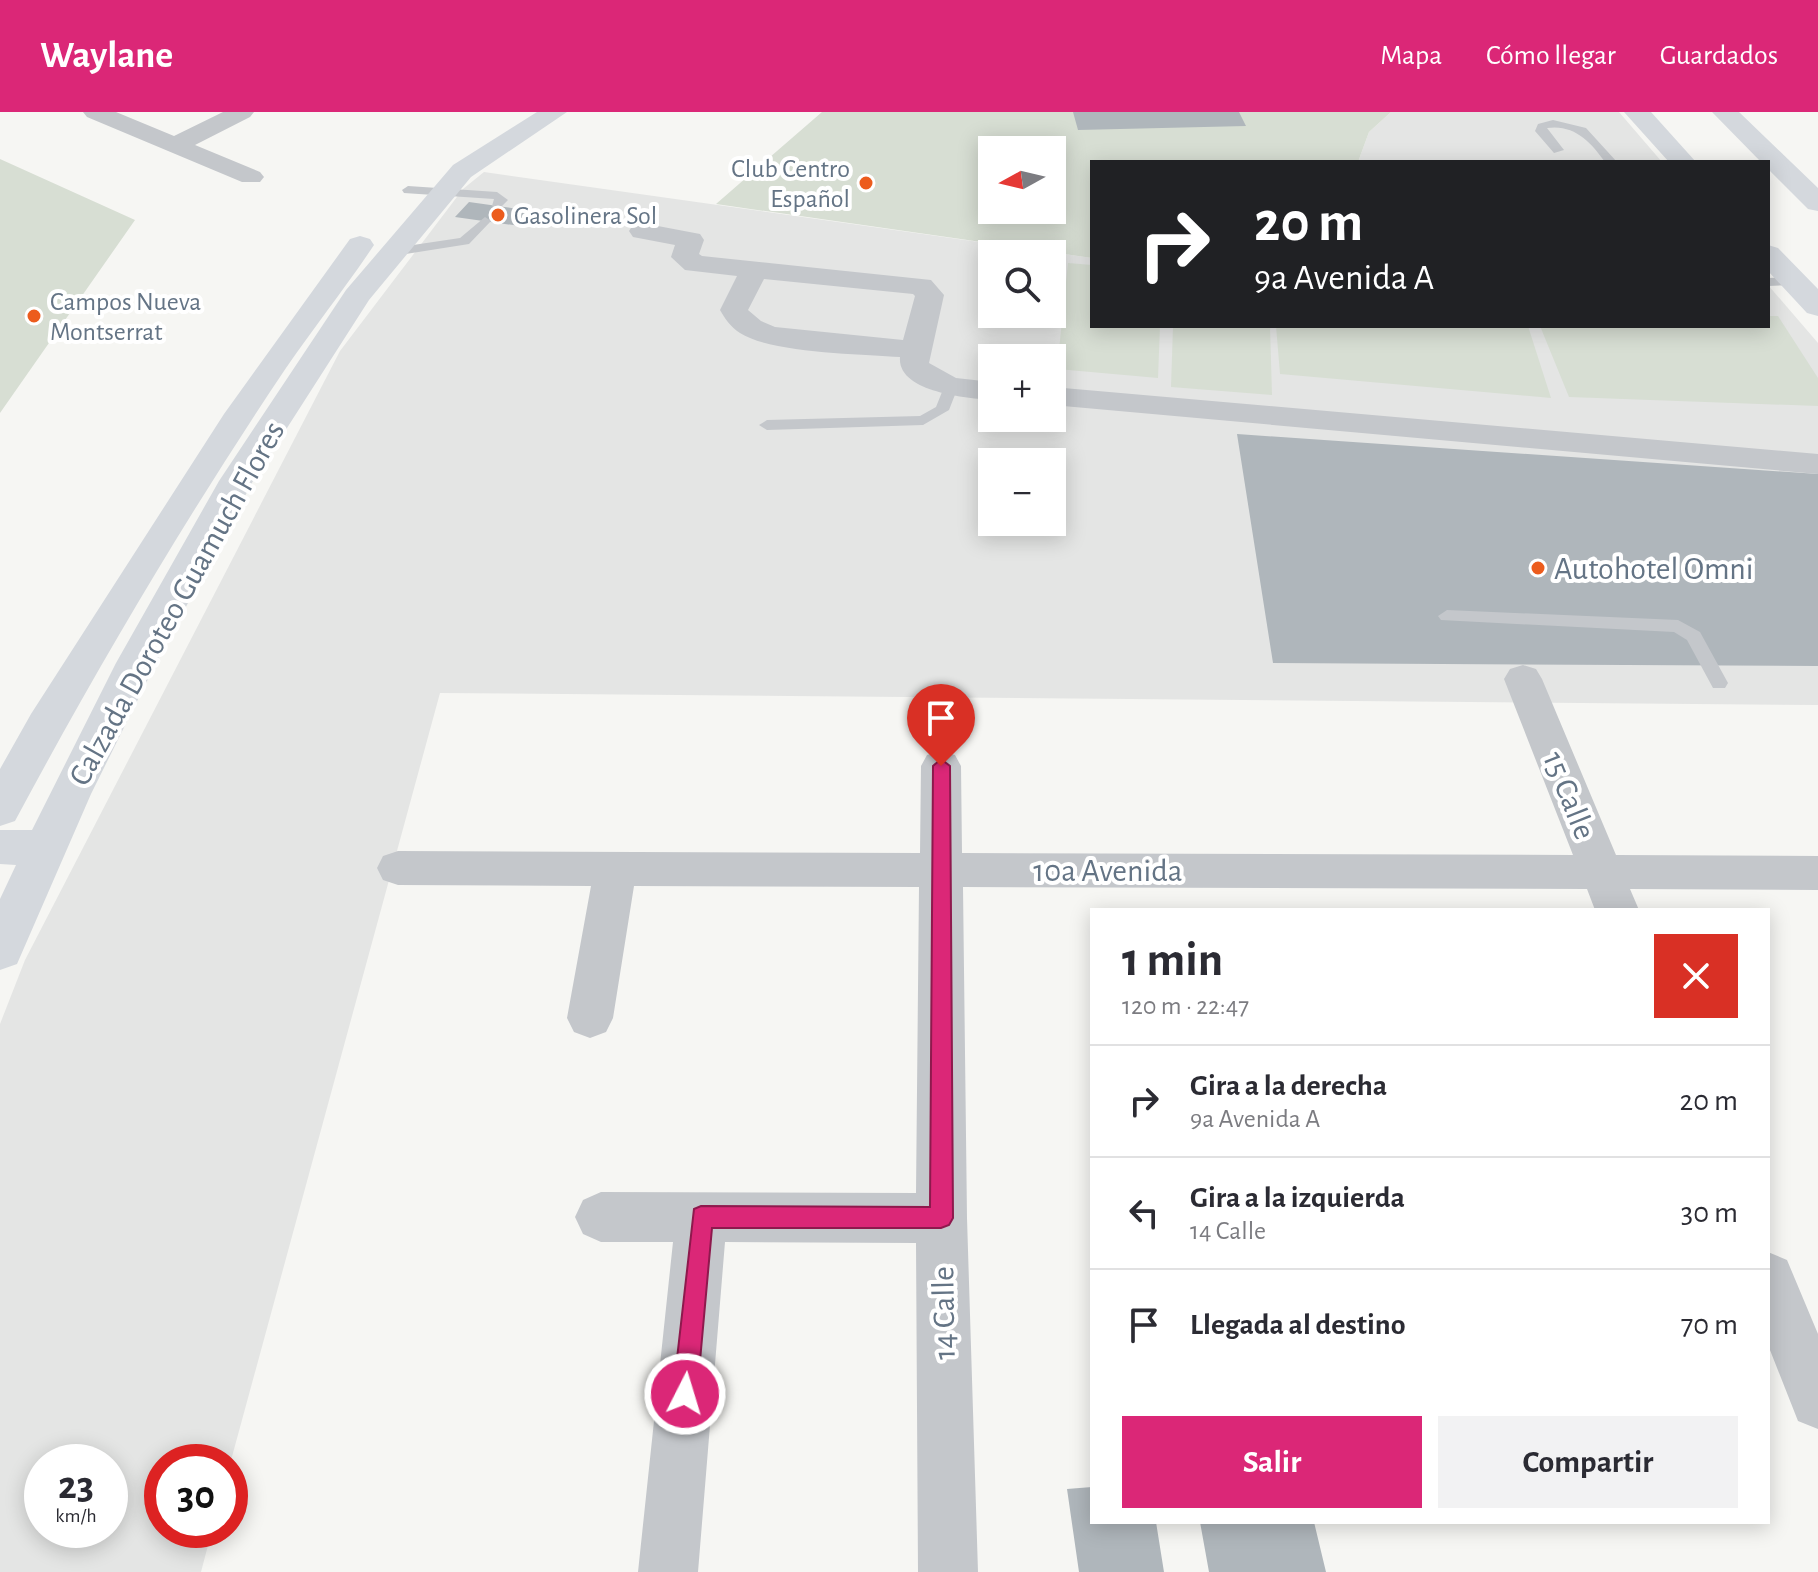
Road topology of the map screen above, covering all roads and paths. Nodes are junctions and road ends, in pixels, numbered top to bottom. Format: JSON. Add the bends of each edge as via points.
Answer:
{"nodes":[{"id":1,"x":95,"y":112,"type":"edge"},
{"id":2,"x":242,"y":112,"type":"edge"},
{"id":3,"x":520,"y":112,"type":"edge"},
{"id":4,"x":554,"y":112,"type":"edge"},
{"id":5,"x":1637,"y":112,"type":"edge"},
{"id":6,"x":1725,"y":112,"type":"edge"},
{"id":7,"x":178,"y":144,"type":"junction"},
{"id":8,"x":1558,"y":150,"type":"dead end"},
{"id":9,"x":1609,"y":160,"type":"edge"},
{"id":10,"x":1681,"y":160,"type":"edge"},
{"id":11,"x":251,"y":177,"type":"dead end"},
{"id":12,"x":408,"y":190,"type":"junction"},
{"id":13,"x":442,"y":193,"type":"junction"},
{"id":14,"x":1818,"y":203,"type":"edge"},
{"id":15,"x":498,"y":206,"type":"dead end"},
{"id":16,"x":485,"y":221,"type":"dead end"},
{"id":17,"x":642,"y":231,"type":"dead end"},
{"id":18,"x":393,"y":252,"type":"junction"},
{"id":19,"x":1770,"y":258,"type":"edge"},
{"id":20,"x":754,"y":270,"type":"junction"},
{"id":21,"x":335,"y":277,"type":"junction"},
{"id":22,"x":369,"y":282,"type":"junction"},
{"id":23,"x":1781,"y":282,"type":"edge"},
{"id":24,"x":1818,"y":307,"type":"edge"},
{"id":25,"x":915,"y":350,"type":"junction"},
{"id":26,"x":951,"y":387,"type":"junction"},
{"id":27,"x":978,"y":390,"type":"edge"},
{"id":28,"x":1066,"y":397,"type":"edge"},
{"id":29,"x":767,"y":425,"type":"dead end"},
{"id":30,"x":1818,"y":464,"type":"edge"},
{"id":31,"x":1447,"y":616,"type":"dead end"},
{"id":32,"x":1523,"y":679,"type":"dead end"},
{"id":33,"x":1719,"y":683,"type":"dead end"},
{"id":34,"x":941,"y":766,"type":"dead end"},
{"id":35,"x":70,"y":794,"type":"junction"},
{"id":36,"x":2,"y":800,"type":"edge"},
{"id":37,"x":0,"y":847,"type":"edge"},
{"id":38,"x":45,"y":848,"type":"junction"},
{"id":39,"x":398,"y":868,"type":"dead end"},
{"id":40,"x":616,"y":868,"type":"junction"},
{"id":41,"x":940,"y":869,"type":"junction"},
{"id":42,"x":1818,"y":873,"type":"edge"},
{"id":43,"x":1610,"y":891,"type":"edge"},
{"id":44,"x":0,"y":950,"type":"edge"},
{"id":45,"x":590,"y":1018,"type":"dead end"},
{"id":46,"x":601,"y":1217,"type":"dead end"},
{"id":47,"x":701,"y":1217,"type":"junction"},
{"id":48,"x":941,"y":1218,"type":"junction"},
{"id":49,"x":1770,"y":1283,"type":"edge"},
{"id":50,"x":1818,"y":1401,"type":"edge"},
{"id":51,"x":668,"y":1572,"type":"edge"},
{"id":52,"x":948,"y":1572,"type":"edge"}],
"edges":[{"from":1,"to":7,"type":"street"},
{"from":2,"to":7,"type":"street"},
{"from":3,"to":12,"type":"main road","name":"Calzada Doroteo Guamuch Flores","via":[[447,156]]},
{"from":4,"to":13,"type":"main road","name":"Calzada Doroteo Guamuch Flores","via":[[462,171]]},
{"from":5,"to":10,"type":"main road"},
{"from":6,"to":14,"type":"main road"},
{"from":7,"to":11,"type":"street"},
{"from":8,"to":9,"type":"lane","via":[[1542,126],[1569,124],[1582,129]]},
{"from":12,"to":13,"type":"lane"},
{"from":12,"to":21,"type":"main road","name":"Calzada Doroteo Guamuch Flores"},
{"from":13,"to":15,"type":"lane","via":[[497,196],[502,200]]},
{"from":13,"to":18,"type":"main road","name":"Calzada Doroteo Guamuch Flores"},
{"from":16,"to":18,"type":"lane","via":[[464,241]]},
{"from":17,"to":20,"type":"street","via":[[690,240],[685,257],[695,264]]},
{"from":18,"to":22,"type":"main road","name":"Calzada Doroteo Guamuch Flores"},
{"from":19,"to":23,"type":"main road"},
{"from":20,"to":25,"type":"street","via":[[734,310],[755,331]]},
{"from":20,"to":25,"type":"street","via":[[921,286],[930,295]]},
{"from":21,"to":22,"type":"main road"},
{"from":21,"to":36,"type":"main road","name":"Calzada Doroteo Guamuch Flores","via":[[197,479]]},
{"from":22,"to":35,"type":"main road","name":"Calzada Doroteo Guamuch Flores","via":[[236,481]]},
{"from":23,"to":24,"type":"main road"},
{"from":25,"to":26,"type":"street","via":[[914,366],[932,382]]},
{"from":26,"to":27,"type":"street"},
{"from":26,"to":29,"type":"lane","via":[[942,410],[923,420]]},
{"from":28,"to":30,"type":"street"},
{"from":31,"to":33,"type":"lane","via":[[1678,626],[1694,636]]},
{"from":32,"to":43,"type":"street","name":"15 Calle"},
{"from":34,"to":41,"type":"street","name":"14 Calle"},
{"from":35,"to":36,"type":"main road"},
{"from":35,"to":38,"type":"main road","name":"Calzada Doroteo Guamuch Flores"},
{"from":37,"to":38,"type":"main road"},
{"from":38,"to":44,"type":"main road","name":"Calzada Doroteo Guamuch Flores"},
{"from":39,"to":40,"type":"street","name":"10a Avenida"},
{"from":40,"to":41,"type":"street","name":"10a Avenida"},
{"from":40,"to":45,"type":"street"},
{"from":41,"to":43,"type":"street","name":"10a Avenida"},
{"from":41,"to":48,"type":"street","name":"14 Calle"},
{"from":42,"to":43,"type":"street","name":"10a Avenida"},
{"from":46,"to":47,"type":"street"},
{"from":47,"to":48,"type":"street"},
{"from":47,"to":51,"type":"street"},
{"from":48,"to":52,"type":"street","name":"14 Calle"},
{"from":49,"to":50,"type":"street"}]}
